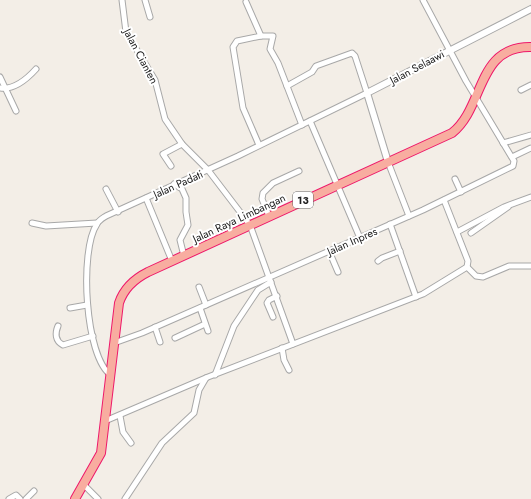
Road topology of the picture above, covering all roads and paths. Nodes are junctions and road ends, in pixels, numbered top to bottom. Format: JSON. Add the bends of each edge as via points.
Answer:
{"nodes":[{"id":1,"x":122,"y":0,"type":"edge"},
{"id":2,"x":145,"y":0,"type":"edge"},
{"id":3,"x":423,"y":0,"type":"edge"},
{"id":4,"x":246,"y":2,"type":"dead end"},
{"id":5,"x":531,"y":9,"type":"edge"},
{"id":6,"x":150,"y":17,"type":"dead end"},
{"id":7,"x":261,"y":36,"type":"junction"},
{"id":8,"x":531,"y":48,"type":"edge"},
{"id":9,"x":449,"y":50,"type":"junction"},
{"id":10,"x":36,"y":69,"type":"dead end"},
{"id":11,"x":0,"y":77,"type":"edge"},
{"id":12,"x":531,"y":85,"type":"edge"},
{"id":13,"x":286,"y":86,"type":"junction"},
{"id":14,"x":3,"y":88,"type":"edge"},
{"id":15,"x":521,"y":90,"type":"dead end"},
{"id":16,"x":367,"y":93,"type":"junction"},
{"id":17,"x":475,"y":98,"type":"junction"},
{"id":18,"x":16,"y":112,"type":"dead end"},
{"id":19,"x":310,"y":120,"type":"junction"},
{"id":20,"x":302,"y":125,"type":"junction"},
{"id":21,"x":531,"y":134,"type":"edge"},
{"id":22,"x":503,"y":143,"type":"junction"},
{"id":23,"x":182,"y":144,"type":"junction"},
{"id":24,"x":259,"y":146,"type":"junction"},
{"id":25,"x":531,"y":148,"type":"edge"},
{"id":26,"x":512,"y":157,"type":"junction"},
{"id":27,"x":388,"y":162,"type":"junction"},
{"id":28,"x":171,"y":166,"type":"dead end"},
{"id":29,"x":208,"y":170,"type":"junction"},
{"id":30,"x":299,"y":171,"type":"dead end"},
{"id":31,"x":455,"y":179,"type":"dead end"},
{"id":32,"x":174,"y":184,"type":"junction"},
{"id":33,"x":336,"y":185,"type":"junction"},
{"id":34,"x":106,"y":189,"type":"dead end"},
{"id":35,"x":461,"y":192,"type":"junction"},
{"id":36,"x":531,"y":197,"type":"edge"},
{"id":37,"x":146,"y":198,"type":"junction"},
{"id":38,"x":444,"y":200,"type":"junction"},
{"id":39,"x":510,"y":205,"type":"junction"},
{"id":40,"x":118,"y":212,"type":"junction"},
{"id":41,"x":270,"y":216,"type":"junction"},
{"id":42,"x":409,"y":216,"type":"junction"},
{"id":43,"x":32,"y":223,"type":"dead end"},
{"id":44,"x":97,"y":223,"type":"junction"},
{"id":45,"x":390,"y":224,"type":"junction"},
{"id":46,"x":250,"y":225,"type":"junction"},
{"id":47,"x":457,"y":232,"type":"junction"},
{"id":48,"x":471,"y":233,"type":"dead end"},
{"id":49,"x":360,"y":238,"type":"junction"},
{"id":50,"x":329,"y":251,"type":"junction"},
{"id":51,"x":400,"y":251,"type":"junction"},
{"id":52,"x":184,"y":256,"type":"junction"},
{"id":53,"x":378,"y":261,"type":"dead end"},
{"id":54,"x":172,"y":262,"type":"junction"},
{"id":55,"x":467,"y":266,"type":"junction"},
{"id":56,"x":531,"y":266,"type":"edge"},
{"id":57,"x":338,"y":272,"type":"dead end"},
{"id":58,"x":270,"y":280,"type":"junction"},
{"id":59,"x":199,"y":287,"type":"dead end"},
{"id":60,"x":277,"y":296,"type":"junction"},
{"id":61,"x":416,"y":297,"type":"junction"},
{"id":62,"x":87,"y":305,"type":"junction"},
{"id":63,"x":206,"y":305,"type":"junction"},
{"id":64,"x":70,"y":308,"type":"dead end"},
{"id":65,"x":200,"y":308,"type":"junction"},
{"id":66,"x":274,"y":318,"type":"dead end"},
{"id":67,"x":205,"y":324,"type":"junction"},
{"id":68,"x":58,"y":326,"type":"dead end"},
{"id":69,"x":155,"y":327,"type":"junction"},
{"id":70,"x":208,"y":331,"type":"dead end"},
{"id":71,"x":93,"y":336,"type":"junction"},
{"id":72,"x":175,"y":338,"type":"dead end"},
{"id":73,"x":160,"y":342,"type":"dead end"},
{"id":74,"x":114,"y":344,"type":"junction"},
{"id":75,"x":293,"y":344,"type":"junction"},
{"id":76,"x":282,"y":348,"type":"junction"},
{"id":77,"x":289,"y":370,"type":"dead end"},
{"id":78,"x":111,"y":375,"type":"junction"},
{"id":79,"x":211,"y":376,"type":"junction"},
{"id":80,"x":120,"y":416,"type":"junction"},
{"id":81,"x":105,"y":421,"type":"junction"},
{"id":82,"x":131,"y":442,"type":"dead end"},
{"id":83,"x":84,"y":485,"type":"junction"},
{"id":84,"x":34,"y":491,"type":"dead end"},
{"id":85,"x":126,"y":498,"type":"edge"},
{"id":86,"x":9,"y":499,"type":"edge"},
{"id":87,"x":20,"y":499,"type":"edge"},
{"id":88,"x":26,"y":499,"type":"edge"},
{"id":89,"x":75,"y":499,"type":"edge"},
{"id":90,"x":98,"y":499,"type":"edge"}],
"edges":[{"from":1,"to":23,"type":"street","name":"Jalan Cianten","via":[[126,32],[155,80],[165,119]]},
{"from":2,"to":6,"type":"street"},
{"from":3,"to":9,"type":"street"},
{"from":4,"to":7,"type":"street"},
{"from":5,"to":9,"type":"street","name":"Jalan Selaawi"},
{"from":7,"to":13,"type":"street","via":[[273,36],[270,49]]},
{"from":7,"to":24,"type":"street","via":[[237,41],[234,45],[243,108]]},
{"from":8,"to":17,"type":"highway","name":"Jalan Raya Limbangan","number":"13","via":[[515,49],[495,60]]},
{"from":9,"to":16,"type":"street","name":"Jalan Selaawi"},
{"from":9,"to":17,"type":"street"},
{"from":10,"to":14,"type":"street","via":[[22,82]]},
{"from":11,"to":14,"type":"street"},
{"from":12,"to":15,"type":"street"},
{"from":13,"to":16,"type":"street","via":[[312,72],[316,66],[350,53],[354,54]]},
{"from":13,"to":20,"type":"street"},
{"from":14,"to":18,"type":"street"},
{"from":16,"to":19,"type":"street","name":"Jalan Padati"},
{"from":16,"to":27,"type":"street"},
{"from":17,"to":22,"type":"street"},
{"from":17,"to":27,"type":"highway","name":"Jalan Raya Limbangan","number":"13","via":[[464,121],[452,133]]},
{"from":19,"to":20,"type":"street","name":"Jalan Padati"},
{"from":19,"to":33,"type":"street"},
{"from":20,"to":24,"type":"street","name":"Jalan Padati"},
{"from":21,"to":22,"type":"street"},
{"from":22,"to":26,"type":"street"},
{"from":23,"to":28,"type":"street","via":[[163,154]]},
{"from":23,"to":29,"type":"street","name":"Jalan Cianten"},
{"from":24,"to":29,"type":"street","name":"Jalan Padati"},
{"from":25,"to":26,"type":"street"},
{"from":26,"to":35,"type":"street","name":"Jalan Inpres","via":[[515,164],[513,166]]},
{"from":27,"to":33,"type":"highway","name":"Jalan Raya Limbangan","number":"13"},
{"from":27,"to":42,"type":"street"},
{"from":29,"to":32,"type":"street","name":"Jalan Padati"},
{"from":29,"to":46,"type":"street","name":"Jalan Cianten"},
{"from":30,"to":41,"type":"street","via":[[273,183],[263,193],[262,198]]},
{"from":31,"to":35,"type":"street"},
{"from":32,"to":37,"type":"street","name":"Jalan Padati"},
{"from":32,"to":52,"type":"street","via":[[182,188],[186,198],[188,225],[180,240]]},
{"from":33,"to":41,"type":"highway","name":"Jalan Raya Limbangan","number":"13"},
{"from":33,"to":49,"type":"street"},
{"from":34,"to":40,"type":"street"},
{"from":35,"to":38,"type":"street","name":"Jalan Inpres"},
{"from":36,"to":39,"type":"street"},
{"from":37,"to":40,"type":"street","name":"Jalan Padati"},
{"from":37,"to":54,"type":"street"},
{"from":38,"to":42,"type":"street","name":"Jalan Inpres"},
{"from":38,"to":47,"type":"street"},
{"from":39,"to":47,"type":"street"},
{"from":39,"to":48,"type":"street"},
{"from":40,"to":44,"type":"street","name":"Jalan Padati","via":[[106,216]]},
{"from":41,"to":46,"type":"highway","name":"Jalan Raya Limbangan","number":"13"},
{"from":42,"to":45,"type":"street","name":"Jalan Inpres"},
{"from":43,"to":44,"type":"street","via":[[46,226]]},
{"from":44,"to":62,"type":"street","via":[[86,265]]},
{"from":45,"to":49,"type":"street","name":"Jalan Inpres"},
{"from":45,"to":51,"type":"street"},
{"from":46,"to":52,"type":"highway","name":"Jalan Raya Limbangan","number":"13"},
{"from":46,"to":58,"type":"street","name":"Jalan Cianten"},
{"from":47,"to":55,"type":"street","via":[[468,261]]},
{"from":49,"to":50,"type":"street","name":"Jalan Inpres"},
{"from":50,"to":57,"type":"street"},
{"from":50,"to":58,"type":"street","name":"Jalan Inpres"},
{"from":51,"to":53,"type":"street"},
{"from":51,"to":61,"type":"street"},
{"from":52,"to":54,"type":"highway","name":"Jalan Raya Limbangan","number":"13"},
{"from":54,"to":74,"type":"highway","name":"Jalan Raya Limbangan","number":"13","via":[[142,275],[126,289],[119,303]]},
{"from":55,"to":56,"type":"street","via":[[476,276],[484,277],[509,266]]},
{"from":55,"to":61,"type":"street"},
{"from":58,"to":60,"type":"street","name":"Jalan Cianten"},
{"from":58,"to":63,"type":"street","name":"Jalan Inpres"},
{"from":58,"to":79,"type":"street","via":[[258,290],[234,326]]},
{"from":59,"to":63,"type":"street"},
{"from":60,"to":66,"type":"street","via":[[267,303]]},
{"from":60,"to":75,"type":"street","name":"Jalan Cianten"},
{"from":61,"to":75,"type":"street"},
{"from":62,"to":64,"type":"street"},
{"from":62,"to":71,"type":"street"},
{"from":63,"to":65,"type":"street","name":"Jalan Inpres"},
{"from":65,"to":67,"type":"street"},
{"from":65,"to":69,"type":"street","name":"Jalan Inpres"},
{"from":67,"to":70,"type":"street"},
{"from":67,"to":72,"type":"street"},
{"from":68,"to":71,"type":"street","via":[[56,335],[63,345]]},
{"from":69,"to":73,"type":"street"},
{"from":69,"to":74,"type":"street","name":"Jalan Inpres"},
{"from":71,"to":78,"type":"street","via":[[103,369]]},
{"from":74,"to":78,"type":"highway","name":"Jalan Raya Limbangan","number":"13"},
{"from":75,"to":76,"type":"street"},
{"from":76,"to":77,"type":"street"},
{"from":76,"to":79,"type":"street"},
{"from":78,"to":81,"type":"highway","name":"Jalan Raya Limbangan","number":"13"},
{"from":79,"to":80,"type":"street"},
{"from":79,"to":85,"type":"street","via":[[199,390],[194,413],[162,443]]},
{"from":80,"to":81,"type":"street"},
{"from":80,"to":82,"type":"street","via":[[123,430]]},
{"from":81,"to":83,"type":"highway","name":"Jalan Raya Limbangan","number":"13","via":[[101,453]]},
{"from":83,"to":89,"type":"highway","name":"Jalan Raya Limbangan","number":"13"},
{"from":83,"to":90,"type":"street"},
{"from":84,"to":88,"type":"street"},
{"from":86,"to":87,"type":"street","via":[[17,495]]}]}
